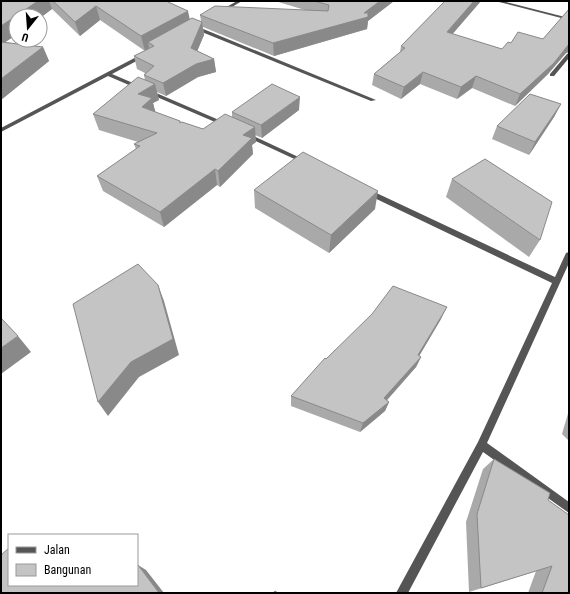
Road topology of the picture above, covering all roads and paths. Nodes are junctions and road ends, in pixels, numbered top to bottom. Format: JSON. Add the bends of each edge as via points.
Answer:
{"nodes":[{"id":1,"x":240,"y":1,"type":"edge"},
{"id":2,"x":497,"y":1,"type":"edge"},
{"id":3,"x":214,"y":16,"type":"edge"},
{"id":4,"x":569,"y":19,"type":"edge"},
{"id":5,"x":201,"y":23,"type":"edge"},
{"id":6,"x":194,"y":27,"type":"junction"},
{"id":7,"x":188,"y":30,"type":"edge"},
{"id":8,"x":151,"y":51,"type":"edge"},
{"id":9,"x":569,"y":55,"type":"edge"},
{"id":10,"x":107,"y":74,"type":"junction"},
{"id":11,"x":552,"y":76,"type":"edge"},
{"id":12,"x":373,"y":100,"type":"dead end"},
{"id":13,"x":231,"y":127,"type":"edge"},
{"id":14,"x":1,"y":130,"type":"edge"},
{"id":15,"x":238,"y":130,"type":"edge"},
{"id":16,"x":309,"y":164,"type":"edge"},
{"id":17,"x":359,"y":188,"type":"edge"},
{"id":18,"x":569,"y":255,"type":"edge"},
{"id":19,"x":556,"y":281,"type":"junction"},
{"id":20,"x":481,"y":445,"type":"junction"},
{"id":21,"x":569,"y":508,"type":"edge"},
{"id":22,"x":402,"y":593,"type":"edge"}],
"edges":[{"from":1,"to":3,"type":"street"},
{"from":2,"to":4,"type":"street"},
{"from":5,"to":6,"type":"street"},
{"from":6,"to":7,"type":"street"},
{"from":6,"to":12,"type":"street"},
{"from":8,"to":10,"type":"street"},
{"from":9,"to":11,"type":"street"},
{"from":10,"to":13,"type":"street"},
{"from":10,"to":14,"type":"street"},
{"from":15,"to":16,"type":"street"},
{"from":17,"to":19,"type":"street"},
{"from":18,"to":19,"type":"street"},
{"from":19,"to":20,"type":"street"},
{"from":20,"to":21,"type":"street"},
{"from":20,"to":22,"type":"street"}]}
